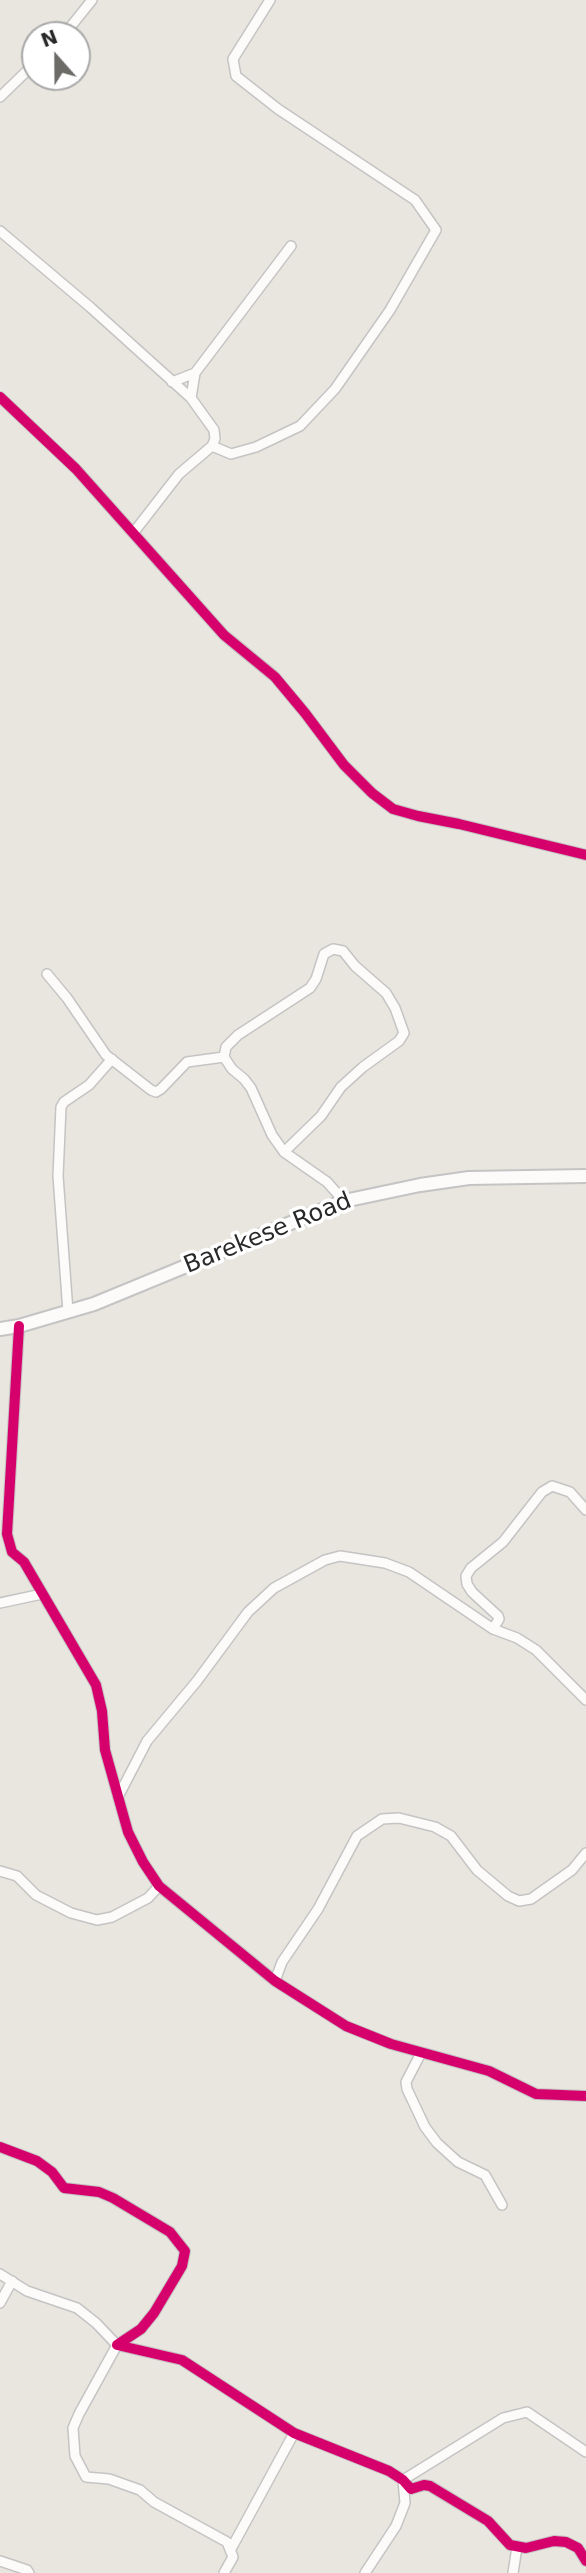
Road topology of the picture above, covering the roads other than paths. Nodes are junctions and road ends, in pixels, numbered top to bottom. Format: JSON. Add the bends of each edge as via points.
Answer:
{"nodes":[{"id":1,"x":92,"y":0,"type":"edge"},
{"id":2,"x":270,"y":0,"type":"edge"},
{"id":3,"x":75,"y":21,"type":"edge"},
{"id":4,"x":21,"y":77,"type":"edge"},
{"id":5,"x":0,"y":97,"type":"edge"},
{"id":6,"x":0,"y":231,"type":"edge"},
{"id":7,"x":291,"y":246,"type":"dead end"},
{"id":8,"x":195,"y":373,"type":"junction"},
{"id":9,"x":172,"y":382,"type":"junction"},
{"id":10,"x":0,"y":397,"type":"edge"},
{"id":11,"x":191,"y":398,"type":"junction"},
{"id":12,"x":212,"y":446,"type":"junction"},
{"id":13,"x":134,"y":532,"type":"junction"},
{"id":14,"x":586,"y":855,"type":"edge"},
{"id":15,"x":47,"y":974,"type":"dead end"},
{"id":16,"x":224,"y":1057,"type":"junction"},
{"id":17,"x":112,"y":1059,"type":"junction"},
{"id":18,"x":284,"y":1152,"type":"junction"},
{"id":19,"x":586,"y":1176,"type":"edge"},
{"id":20,"x":344,"y":1200,"type":"junction"},
{"id":21,"x":68,"y":1312,"type":"junction"},
{"id":22,"x":19,"y":1326,"type":"junction"},
{"id":23,"x":0,"y":1329,"type":"edge"},
{"id":24,"x":586,"y":1510,"type":"edge"},
{"id":25,"x":42,"y":1594,"type":"junction"},
{"id":26,"x":0,"y":1604,"type":"edge"},
{"id":27,"x":493,"y":1629,"type":"junction"},
{"id":28,"x":586,"y":1700,"type":"edge"},
{"id":29,"x":118,"y":1797,"type":"junction"},
{"id":30,"x":586,"y":1853,"type":"edge"},
{"id":31,"x":0,"y":1871,"type":"edge"},
{"id":32,"x":159,"y":1886,"type":"junction"},
{"id":33,"x":275,"y":1981,"type":"junction"},
{"id":34,"x":421,"y":2053,"type":"junction"},
{"id":35,"x":586,"y":2096,"type":"edge"},
{"id":36,"x":0,"y":2147,"type":"edge"},
{"id":37,"x":502,"y":2205,"type":"dead end"},
{"id":38,"x":0,"y":2274,"type":"edge"},
{"id":39,"x":12,"y":2281,"type":"junction"},
{"id":40,"x":0,"y":2302,"type":"edge"},
{"id":41,"x":117,"y":2345,"type":"junction"},
{"id":42,"x":294,"y":2433,"type":"junction"},
{"id":43,"x":586,"y":2452,"type":"edge"},
{"id":44,"x":403,"y":2480,"type":"junction"},
{"id":45,"x":517,"y":2547,"type":"junction"},
{"id":46,"x":231,"y":2549,"type":"junction"},
{"id":47,"x":0,"y":2561,"type":"edge"},
{"id":48,"x":586,"y":2561,"type":"edge"},
{"id":49,"x":29,"y":2573,"type":"edge"},
{"id":50,"x":224,"y":2573,"type":"edge"},
{"id":51,"x":365,"y":2573,"type":"edge"},
{"id":52,"x":513,"y":2573,"type":"edge"}],
"edges":[{"from":1,"to":3,"type":"street"},
{"from":2,"to":12,"type":"street","via":[[233,58],[236,76],[415,200],[436,230],[390,310],[335,389],[300,426],[231,454]]},
{"from":4,"to":5,"type":"street"},
{"from":6,"to":9,"type":"street"},
{"from":7,"to":8,"type":"street"},
{"from":8,"to":9,"type":"street"},
{"from":8,"to":11,"type":"street"},
{"from":9,"to":11,"type":"street"},
{"from":10,"to":13,"type":"street"},
{"from":11,"to":12,"type":"street","via":[[214,430]]},
{"from":12,"to":13,"type":"street","via":[[179,474]]},
{"from":13,"to":14,"type":"street","via":[[224,635],[275,677],[344,765],[393,809]]},
{"from":15,"to":17,"type":"street"},
{"from":16,"to":17,"type":"street","via":[[187,1062],[156,1092]]},
{"from":16,"to":18,"type":"street","via":[[251,1088]]},
{"from":16,"to":18,"type":"street","via":[[226,1047],[238,1035],[310,988],[324,954],[333,949],[343,950],[386,993],[402,1024],[404,1033],[399,1041],[341,1087],[321,1116]]},
{"from":17,"to":21,"type":"street","via":[[61,1107],[58,1176]]},
{"from":18,"to":20,"type":"street"},
{"from":19,"to":20,"type":"main road","name":"Barekese Road","via":[[469,1178]]},
{"from":20,"to":21,"type":"main road","name":"Barekese Road"},
{"from":21,"to":22,"type":"main road","name":"Barekese Road"},
{"from":22,"to":23,"type":"main road","name":"Barekese Road"},
{"from":22,"to":25,"type":"street","via":[[7,1534],[12,1552]]},
{"from":24,"to":27,"type":"street","via":[[570,1492],[552,1486],[542,1492],[503,1542],[471,1568],[467,1584],[498,1616]]},
{"from":25,"to":26,"type":"street"},
{"from":25,"to":29,"type":"street","via":[[96,1685],[105,1750]]},
{"from":27,"to":28,"type":"street","via":[[536,1650]]},
{"from":27,"to":29,"type":"street","via":[[409,1572],[340,1556],[325,1560],[274,1588],[248,1612],[147,1741]]},
{"from":29,"to":32,"type":"street","via":[[128,1832]]},
{"from":30,"to":33,"type":"street","via":[[572,1870],[531,1899],[519,1901],[477,1870],[452,1836],[399,1818],[382,1819],[357,1836]]},
{"from":31,"to":32,"type":"street","via":[[17,1876],[36,1895],[97,1920],[148,1898]]},
{"from":32,"to":33,"type":"street"},
{"from":33,"to":34,"type":"street","via":[[346,2026]]},
{"from":34,"to":35,"type":"street","via":[[489,2071],[536,2094]]},
{"from":34,"to":37,"type":"street","via":[[406,2082],[425,2127],[445,2152],[485,2175]]},
{"from":36,"to":41,"type":"street","via":[[37,2161],[64,2188],[113,2198],[170,2232],[184,2251],[182,2266],[154,2313],[141,2329]]},
{"from":38,"to":39,"type":"street"},
{"from":39,"to":40,"type":"street"},
{"from":39,"to":41,"type":"street","via":[[77,2308]]},
{"from":41,"to":42,"type":"street","via":[[182,2360]]},
{"from":41,"to":46,"type":"street","via":[[74,2428],[78,2463],[86,2477],[140,2490],[227,2542]]},
{"from":42,"to":44,"type":"street"},
{"from":42,"to":46,"type":"street"},
{"from":43,"to":44,"type":"street","via":[[527,2412],[515,2413]]},
{"from":44,"to":45,"type":"street","via":[[411,2489],[430,2486],[488,2521],[507,2543]]},
{"from":44,"to":51,"type":"street","via":[[405,2503],[396,2526]]},
{"from":45,"to":48,"type":"street","via":[[566,2542],[578,2548]]},
{"from":45,"to":52,"type":"street"},
{"from":46,"to":50,"type":"street","via":[[233,2557]]},
{"from":47,"to":49,"type":"street"}]}
